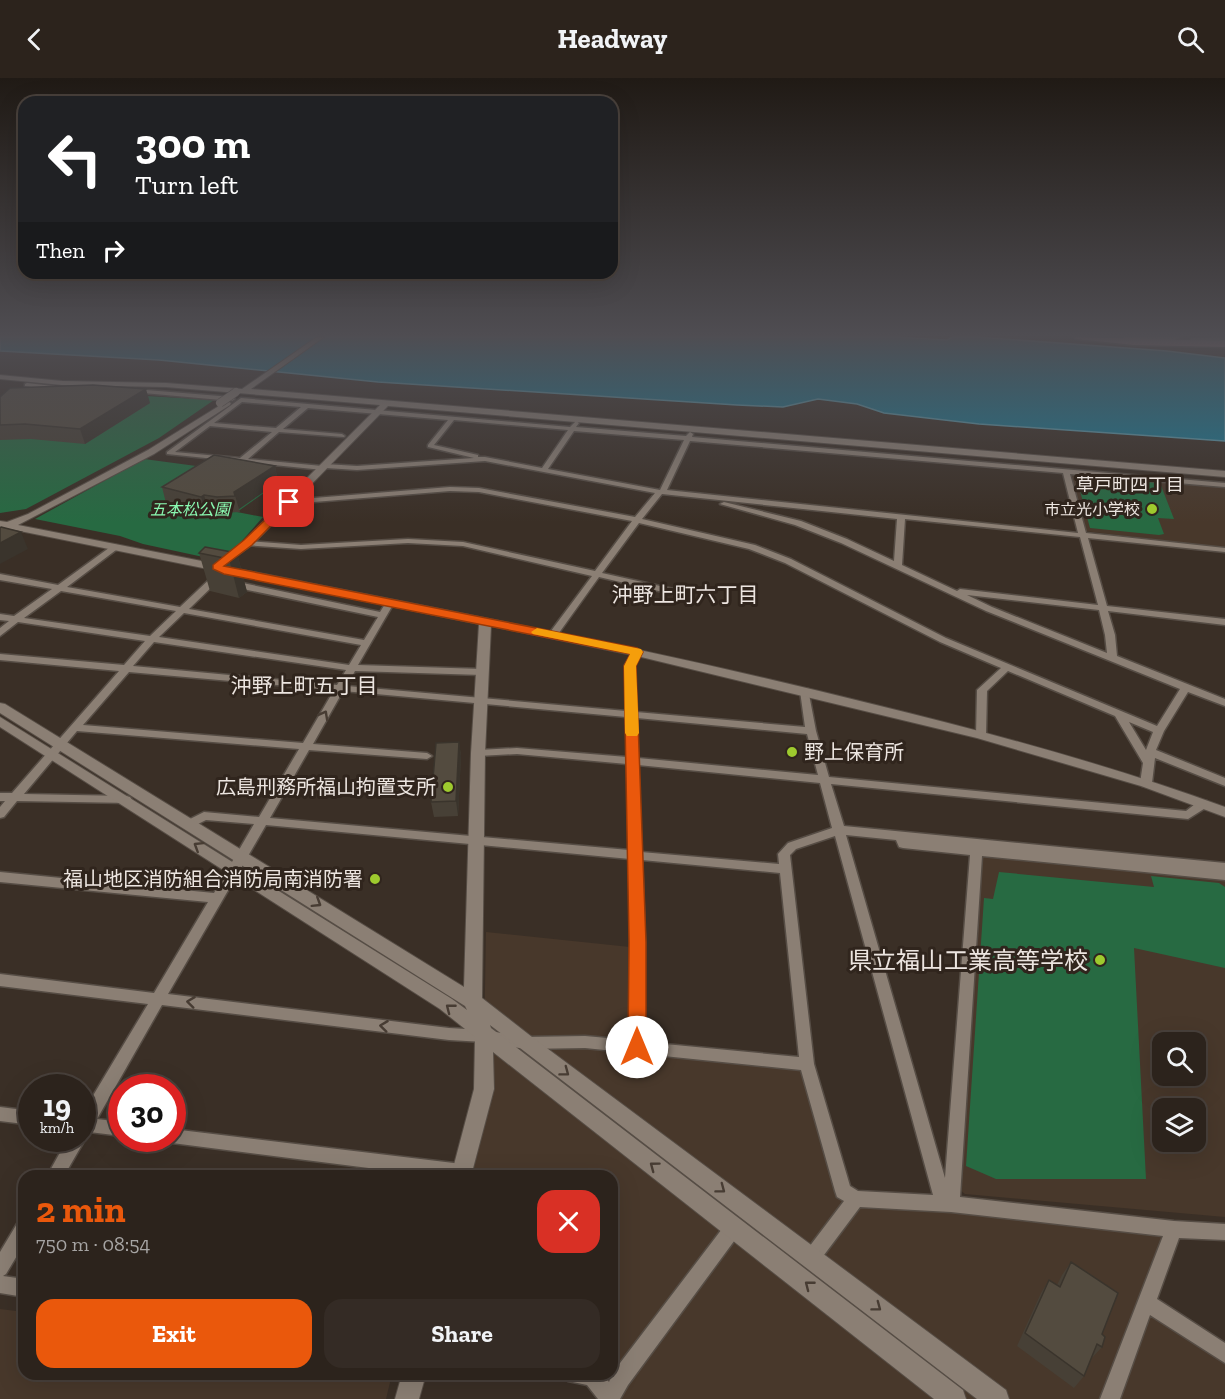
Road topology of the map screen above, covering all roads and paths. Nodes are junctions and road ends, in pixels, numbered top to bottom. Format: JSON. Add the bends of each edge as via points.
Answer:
{"nodes":[{"id":1,"x":230,"y":399,"type":"edge"},
{"id":2,"x":234,"y":399,"type":"edge"},
{"id":3,"x":257,"y":399,"type":"edge"},
{"id":4,"x":272,"y":399,"type":"edge"},
{"id":5,"x":314,"y":399,"type":"edge"},
{"id":6,"x":332,"y":399,"type":"edge"},
{"id":7,"x":337,"y":399,"type":"junction"},
{"id":8,"x":265,"y":402,"type":"junction"},
{"id":9,"x":307,"y":405,"type":"junction"},
{"id":10,"x":382,"y":408,"type":"junction"},
{"id":11,"x":541,"y":416,"type":"junction"},
{"id":12,"x":453,"y":418,"type":"junction"},
{"id":13,"x":208,"y":424,"type":"junction"},
{"id":14,"x":657,"y":426,"type":"junction"},
{"id":15,"x":573,"y":428,"type":"junction"},
{"id":16,"x":277,"y":430,"type":"junction"},
{"id":17,"x":725,"y":432,"type":"junction"},
{"id":18,"x":342,"y":436,"type":"dead end"},
{"id":19,"x":689,"y":436,"type":"junction"},
{"id":20,"x":485,"y":459,"type":"junction"},
{"id":21,"x":242,"y":460,"type":"junction"},
{"id":22,"x":324,"y":467,"type":"junction"},
{"id":23,"x":544,"y":470,"type":"junction"},
{"id":24,"x":1066,"y":472,"type":"junction"},
{"id":25,"x":1225,"y":474,"type":"edge"},
{"id":26,"x":1225,"y":485,"type":"edge"},
{"id":27,"x":661,"y":492,"type":"junction"},
{"id":28,"x":696,"y":495,"type":"junction"},
{"id":29,"x":289,"y":502,"type":"junction"},
{"id":30,"x":901,"y":516,"type":"junction"},
{"id":31,"x":637,"y":520,"type":"junction"},
{"id":32,"x":3,"y":526,"type":"edge"},
{"id":33,"x":1083,"y":535,"type":"junction"},
{"id":34,"x":248,"y":543,"type":"junction"},
{"id":35,"x":116,"y":547,"type":"junction"},
{"id":36,"x":1225,"y":550,"type":"edge"},
{"id":37,"x":898,"y":566,"type":"junction"},
{"id":38,"x":220,"y":569,"type":"junction"},
{"id":39,"x":597,"y":574,"type":"junction"},
{"id":40,"x":0,"y":577,"type":"edge"},
{"id":41,"x":214,"y":580,"type":"junction"},
{"id":42,"x":59,"y":588,"type":"junction"},
{"id":43,"x":954,"y":593,"type":"junction"},
{"id":44,"x":684,"y":594,"type":"dead end"},
{"id":45,"x":390,"y":603,"type":"junction"},
{"id":46,"x":1102,"y":608,"type":"junction"},
{"id":47,"x":181,"y":610,"type":"junction"},
{"id":48,"x":383,"y":615,"type":"junction"},
{"id":49,"x":0,"y":617,"type":"edge"},
{"id":50,"x":15,"y":620,"type":"junction"},
{"id":51,"x":485,"y":621,"type":"junction"},
{"id":52,"x":1225,"y":622,"type":"edge"},
{"id":53,"x":0,"y":633,"type":"edge"},
{"id":54,"x":553,"y":635,"type":"junction"},
{"id":55,"x":152,"y":639,"type":"junction"},
{"id":56,"x":365,"y":643,"type":"junction"},
{"id":57,"x":637,"y":652,"type":"junction"},
{"id":58,"x":0,"y":657,"type":"edge"},
{"id":59,"x":1112,"y":658,"type":"junction"},
{"id":60,"x":126,"y":668,"type":"junction"},
{"id":61,"x":351,"y":668,"type":"junction"},
{"id":62,"x":1006,"y":668,"type":"junction"},
{"id":63,"x":482,"y":672,"type":"junction"},
{"id":64,"x":1186,"y":687,"type":"junction"},
{"id":65,"x":339,"y":688,"type":"junction"},
{"id":66,"x":805,"y":691,"type":"junction"},
{"id":67,"x":481,"y":701,"type":"junction"},
{"id":68,"x":1225,"y":703,"type":"edge"},
{"id":69,"x":0,"y":707,"type":"edge"},
{"id":70,"x":632,"y":715,"type":"junction"},
{"id":71,"x":1120,"y":716,"type":"junction"},
{"id":72,"x":0,"y":721,"type":"edge"},
{"id":73,"x":74,"y":728,"type":"junction"},
{"id":74,"x":811,"y":731,"type":"junction"},
{"id":75,"x":1159,"y":731,"type":"junction"},
{"id":76,"x":981,"y":735,"type":"junction"},
{"id":77,"x":306,"y":746,"type":"junction"},
{"id":78,"x":56,"y":750,"type":"junction"},
{"id":79,"x":478,"y":753,"type":"junction"},
{"id":80,"x":427,"y":756,"type":"dead end"},
{"id":81,"x":1148,"y":757,"type":"junction"},
{"id":82,"x":632,"y":761,"type":"junction"},
{"id":83,"x":825,"y":779,"type":"junction"},
{"id":84,"x":1225,"y":782,"type":"edge"},
{"id":85,"x":1146,"y":783,"type":"junction"},
{"id":86,"x":0,"y":797,"type":"edge"},
{"id":87,"x":14,"y":798,"type":"junction"},
{"id":88,"x":126,"y":800,"type":"junction"},
{"id":89,"x":1203,"y":804,"type":"junction"},
{"id":90,"x":1225,"y":812,"type":"edge"},
{"id":91,"x":0,"y":814,"type":"edge"},
{"id":92,"x":262,"y":820,"type":"junction"},
{"id":93,"x":190,"y":824,"type":"junction"},
{"id":94,"x":840,"y":830,"type":"junction"},
{"id":95,"x":901,"y":835,"type":"junction"},
{"id":96,"x":476,"y":841,"type":"junction"},
{"id":97,"x":976,"y":851,"type":"junction"},
{"id":98,"x":635,"y":856,"type":"junction"},
{"id":99,"x":238,"y":863,"type":"junction"},
{"id":100,"x":1225,"y":867,"type":"edge"},
{"id":101,"x":784,"y":869,"type":"junction"},
{"id":102,"x":1225,"y":875,"type":"edge"},
{"id":103,"x":0,"y":877,"type":"edge"},
{"id":104,"x":217,"y":898,"type":"junction"},
{"id":105,"x":0,"y":980,"type":"edge"},
{"id":106,"x":160,"y":999,"type":"junction"},
{"id":107,"x":473,"y":1001,"type":"junction"},
{"id":108,"x":484,"y":1036,"type":"junction"},
{"id":109,"x":525,"y":1043,"type":"junction"},
{"id":110,"x":637,"y":1047,"type":"junction"},
{"id":111,"x":807,"y":1064,"type":"junction"},
{"id":112,"x":96,"y":1106,"type":"edge"},
{"id":113,"x":0,"y":1114,"type":"edge"},
{"id":114,"x":18,"y":1116,"type":"edge"},
{"id":115,"x":186,"y":1138,"type":"edge"},
{"id":116,"x":69,"y":1152,"type":"edge"},
{"id":117,"x":58,"y":1170,"type":"edge"},
{"id":118,"x":431,"y":1170,"type":"edge"},
{"id":119,"x":463,"y":1170,"type":"edge"},
{"id":120,"x":856,"y":1199,"type":"junction"},
{"id":121,"x":948,"y":1204,"type":"junction"},
{"id":122,"x":734,"y":1227,"type":"junction"},
{"id":123,"x":1174,"y":1229,"type":"junction"},
{"id":124,"x":1225,"y":1232,"type":"edge"},
{"id":125,"x":18,"y":1238,"type":"edge"},
{"id":126,"x":812,"y":1257,"type":"junction"},
{"id":127,"x":0,"y":1268,"type":"edge"},
{"id":128,"x":0,"y":1284,"type":"edge"},
{"id":129,"x":18,"y":1287,"type":"edge"},
{"id":130,"x":1146,"y":1302,"type":"junction"},
{"id":131,"x":1225,"y":1354,"type":"edge"},
{"id":132,"x":412,"y":1380,"type":"edge"},
{"id":133,"x":594,"y":1380,"type":"edge"},
{"id":134,"x":407,"y":1399,"type":"edge"},
{"id":135,"x":610,"y":1399,"type":"edge"},
{"id":136,"x":954,"y":1399,"type":"edge"},
{"id":137,"x":998,"y":1399,"type":"edge"},
{"id":138,"x":1110,"y":1399,"type":"edge"}],
"edges":[{"from":1,"to":32,"type":"street","bridge":true,"via":[[151,452],[30,516]]},
{"from":2,"to":13,"type":"street"},
{"from":3,"to":8,"type":"street"},
{"from":4,"to":8,"type":"street"},
{"from":5,"to":7,"type":"street"},
{"from":6,"to":7,"type":"street"},
{"from":7,"to":10,"type":"street"},
{"from":8,"to":9,"type":"street"},
{"from":9,"to":10,"type":"street"},
{"from":9,"to":16,"type":"street"},
{"from":10,"to":11,"type":"street"},
{"from":10,"to":12,"type":"street"},
{"from":10,"to":22,"type":"street"},
{"from":11,"to":14,"type":"street"},
{"from":11,"to":15,"type":"street","via":[[576,423]]},
{"from":12,"to":15,"type":"street"},
{"from":12,"to":20,"type":"street","via":[[430,446]]},
{"from":13,"to":16,"type":"street"},
{"from":13,"to":21,"type":"street","via":[[169,453]]},
{"from":14,"to":17,"type":"street"},
{"from":14,"to":19,"type":"street"},
{"from":15,"to":19,"type":"street"},
{"from":15,"to":23,"type":"street"},
{"from":16,"to":18,"type":"street"},
{"from":16,"to":21,"type":"street"},
{"from":17,"to":19,"type":"street"},
{"from":17,"to":25,"type":"street"},
{"from":19,"to":24,"type":"street"},
{"from":19,"to":27,"type":"street"},
{"from":20,"to":22,"type":"street"},
{"from":20,"to":23,"type":"street"},
{"from":21,"to":22,"type":"street"},
{"from":22,"to":29,"type":"street"},
{"from":23,"to":27,"type":"street"},
{"from":24,"to":26,"type":"street"},
{"from":24,"to":33,"type":"street"},
{"from":27,"to":28,"type":"street"},
{"from":27,"to":31,"type":"street"},
{"from":28,"to":30,"type":"street"},
{"from":28,"to":37,"type":"street","via":[[798,523]]},
{"from":29,"to":31,"type":"street","via":[[466,489]]},
{"from":29,"to":34,"type":"street"},
{"from":30,"to":33,"type":"street"},
{"from":30,"to":37,"type":"street"},
{"from":31,"to":39,"type":"street"},
{"from":31,"to":62,"type":"street","via":[[752,547],[788,561]]},
{"from":32,"to":35,"type":"street"},
{"from":33,"to":36,"type":"street"},
{"from":33,"to":46,"type":"street"},
{"from":34,"to":38,"type":"street"},
{"from":34,"to":39,"type":"street","via":[[301,547],[464,544]]},
{"from":35,"to":38,"type":"street"},
{"from":35,"to":42,"type":"street"},
{"from":37,"to":43,"type":"street"},
{"from":38,"to":41,"type":"street"},
{"from":38,"to":45,"type":"street"},
{"from":39,"to":44,"type":"street"},
{"from":39,"to":54,"type":"street"},
{"from":40,"to":42,"type":"street"},
{"from":41,"to":47,"type":"street"},
{"from":41,"to":48,"type":"street"},
{"from":42,"to":47,"type":"street"},
{"from":42,"to":50,"type":"street"},
{"from":43,"to":46,"type":"street"},
{"from":43,"to":59,"type":"street"},
{"from":45,"to":48,"type":"street"},
{"from":45,"to":51,"type":"street"},
{"from":46,"to":52,"type":"street"},
{"from":46,"to":59,"type":"street"},
{"from":47,"to":55,"type":"street"},
{"from":47,"to":56,"type":"street"},
{"from":48,"to":56,"type":"street"},
{"from":49,"to":50,"type":"street"},
{"from":50,"to":53,"type":"street"},
{"from":50,"to":55,"type":"street"},
{"from":51,"to":54,"type":"street"},
{"from":51,"to":63,"type":"street"},
{"from":54,"to":57,"type":"street"},
{"from":55,"to":60,"type":"street"},
{"from":55,"to":61,"type":"street"},
{"from":56,"to":61,"type":"street"},
{"from":57,"to":66,"type":"street"},
{"from":57,"to":70,"type":"street","via":[[630,666]]},
{"from":58,"to":60,"type":"street"},
{"from":59,"to":64,"type":"street"},
{"from":60,"to":65,"type":"street"},
{"from":60,"to":73,"type":"street"},
{"from":61,"to":63,"type":"street"},
{"from":61,"to":65,"type":"street"},
{"from":62,"to":71,"type":"street"},
{"from":62,"to":76,"type":"street","via":[[982,690]]},
{"from":63,"to":67,"type":"street"},
{"from":64,"to":68,"type":"street"},
{"from":64,"to":75,"type":"street"},
{"from":65,"to":67,"type":"street"},
{"from":77,"to":65,"type":"street","one_way":true},
{"from":66,"to":74,"type":"street"},
{"from":66,"to":76,"type":"street"},
{"from":67,"to":70,"type":"street"},
{"from":67,"to":79,"type":"street"},
{"from":69,"to":78,"type":"street"},
{"from":70,"to":74,"type":"street"},
{"from":70,"to":82,"type":"street"},
{"from":71,"to":75,"type":"street"},
{"from":71,"to":81,"type":"street"},
{"from":72,"to":78,"type":"street"},
{"from":73,"to":77,"type":"street"},
{"from":73,"to":78,"type":"street"},
{"from":74,"to":83,"type":"street"},
{"from":75,"to":81,"type":"street"},
{"from":76,"to":85,"type":"street"},
{"from":77,"to":80,"type":"street"},
{"from":77,"to":92,"type":"street"},
{"from":78,"to":87,"type":"street"},
{"from":78,"to":88,"type":"street"},
{"from":78,"to":93,"type":"street"},
{"from":79,"to":82,"type":"street","via":[[517,751]]},
{"from":79,"to":96,"type":"street"},
{"from":81,"to":84,"type":"street"},
{"from":81,"to":85,"type":"street"},
{"from":82,"to":83,"type":"street"},
{"from":82,"to":98,"type":"street"},
{"from":83,"to":89,"type":"street","via":[[1188,816]]},
{"from":83,"to":94,"type":"street"},
{"from":85,"to":89,"type":"street"},
{"from":86,"to":87,"type":"street"},
{"from":87,"to":88,"type":"street"},
{"from":87,"to":91,"type":"street"},
{"from":99,"to":88,"type":"street","one_way":true},
{"from":89,"to":90,"type":"street"},
{"from":92,"to":93,"type":"street","via":[[204,816]]},
{"from":92,"to":96,"type":"street"},
{"from":92,"to":99,"type":"street"},
{"from":93,"to":99,"type":"street"},
{"from":94,"to":95,"type":"street"},
{"from":94,"to":101,"type":"street","via":[[792,846],[784,854]]},
{"from":94,"to":121,"type":"street"},
{"from":95,"to":97,"type":"street","via":[[903,844]]},
{"from":95,"to":100,"type":"street"},
{"from":96,"to":98,"type":"street"},
{"from":96,"to":107,"type":"street"},
{"from":97,"to":102,"type":"street"},
{"from":97,"to":121,"type":"street"},
{"from":98,"to":101,"type":"street"},
{"from":98,"to":110,"type":"street"},
{"from":99,"to":104,"type":"street"},
{"from":99,"to":107,"type":"street","one_way":true},
{"from":108,"to":99,"type":"street","one_way":true,"via":[[446,1004]]},
{"from":101,"to":111,"type":"street"},
{"from":103,"to":104,"type":"street"},
{"from":104,"to":106,"type":"street"},
{"from":105,"to":106,"type":"street"},
{"from":108,"to":106,"type":"street","one_way":true},
{"from":106,"to":112,"type":"street"},
{"from":107,"to":108,"type":"street"},
{"from":107,"to":109,"type":"street"},
{"from":108,"to":109,"type":"street"},
{"from":108,"to":119,"type":"street","via":[[484,1089]]},
{"from":122,"to":108,"type":"street","one_way":true},
{"from":109,"to":110,"type":"street","via":[[585,1042]]},
{"from":109,"to":126,"type":"street","one_way":true},
{"from":110,"to":111,"type":"street"},
{"from":111,"to":120,"type":"street","via":[[843,1191]]},
{"from":113,"to":114,"type":"street"},
{"from":115,"to":118,"type":"street"},
{"from":116,"to":117,"type":"street"},
{"from":120,"to":121,"type":"street"},
{"from":120,"to":126,"type":"street"},
{"from":121,"to":123,"type":"street"},
{"from":122,"to":135,"type":"street","via":[[621,1378]]},
{"from":136,"to":122,"type":"street","one_way":true},
{"from":123,"to":124,"type":"street"},
{"from":123,"to":130,"type":"street"},
{"from":125,"to":127,"type":"street"},
{"from":126,"to":137,"type":"street","one_way":true},
{"from":128,"to":129,"type":"street"},
{"from":130,"to":131,"type":"street"},
{"from":130,"to":138,"type":"street"},
{"from":132,"to":134,"type":"street"},
{"from":133,"to":135,"type":"street"}]}
